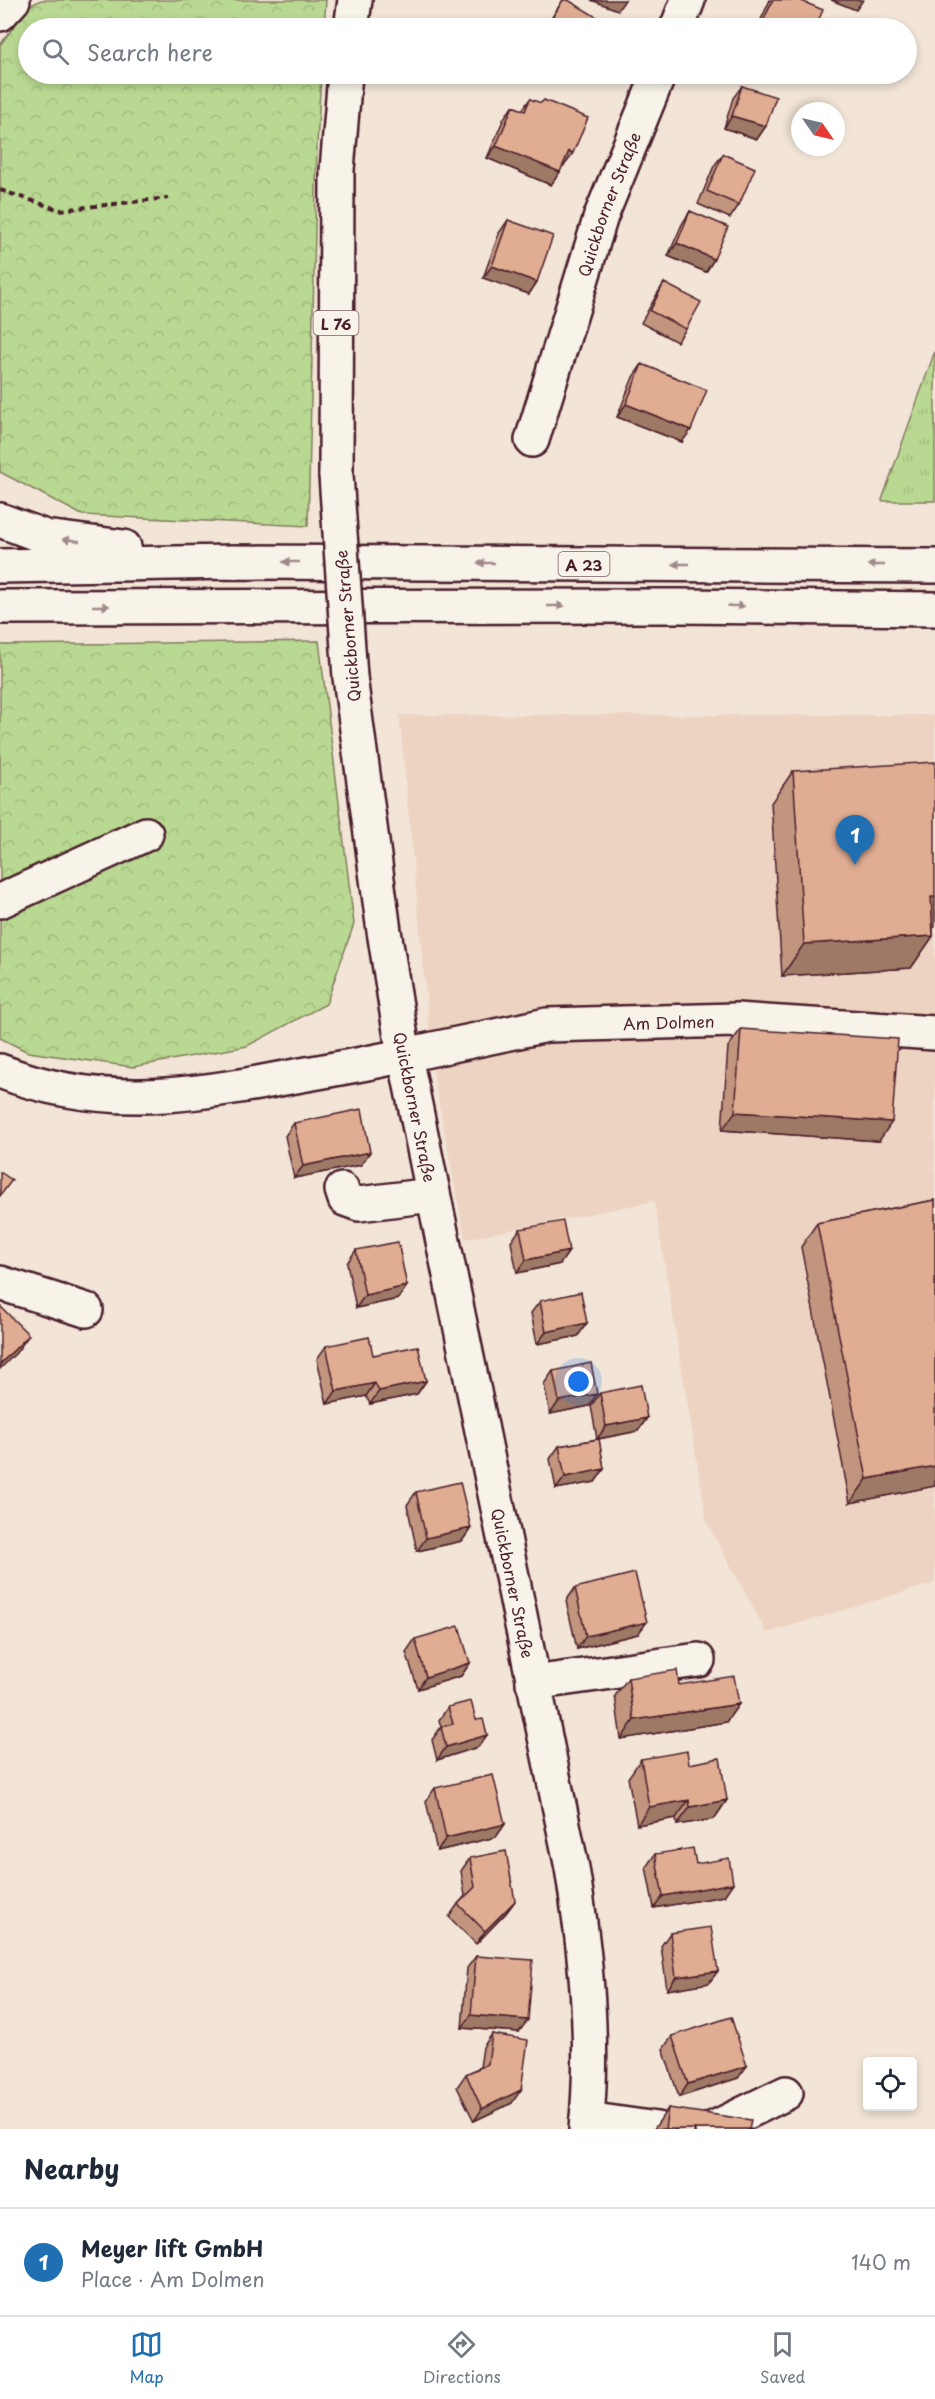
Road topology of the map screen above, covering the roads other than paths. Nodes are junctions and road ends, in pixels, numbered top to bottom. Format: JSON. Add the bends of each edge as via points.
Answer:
{"nodes":[{"id":1,"x":13,"y":0,"type":"edge"},
{"id":2,"x":355,"y":0,"type":"edge"},
{"id":3,"x":688,"y":0,"type":"edge"},
{"id":4,"x":0,"y":14,"type":"edge"},
{"id":5,"x":352,"y":18,"type":"edge"},
{"id":6,"x":681,"y":18,"type":"edge"},
{"id":7,"x":344,"y":84,"type":"edge"},
{"id":8,"x":655,"y":84,"type":"edge"},
{"id":9,"x":532,"y":440,"type":"dead end"},
{"id":10,"x":0,"y":520,"type":"edge"},
{"id":11,"x":233,"y":562,"type":"junction"},
{"id":12,"x":0,"y":566,"type":"edge"},
{"id":13,"x":935,"y":566,"type":"edge"},
{"id":14,"x":42,"y":606,"type":"junction"},
{"id":15,"x":0,"y":607,"type":"edge"},
{"id":16,"x":935,"y":609,"type":"edge"},
{"id":17,"x":0,"y":613,"type":"edge"},
{"id":18,"x":146,"y":834,"type":"dead end"},
{"id":19,"x":0,"y":901,"type":"edge"},
{"id":20,"x":935,"y":1033,"type":"edge"},
{"id":21,"x":405,"y":1055,"type":"junction"},
{"id":22,"x":0,"y":1071,"type":"edge"},
{"id":23,"x":342,"y":1190,"type":"dead end"},
{"id":24,"x":432,"y":1195,"type":"junction"},
{"id":25,"x":0,"y":1283,"type":"edge"},
{"id":26,"x":86,"y":1310,"type":"dead end"},
{"id":27,"x":698,"y":1660,"type":"dead end"},
{"id":28,"x":533,"y":1683,"type":"junction"},
{"id":29,"x":786,"y":2093,"type":"dead end"},
{"id":30,"x":586,"y":2124,"type":"edge"},
{"id":31,"x":657,"y":2129,"type":"edge"},
{"id":32,"x":712,"y":2129,"type":"edge"}],
"edges":[{"from":1,"to":4,"type":"main road"},
{"from":2,"to":5,"type":"main road"},
{"from":3,"to":6,"type":"main road"},
{"from":7,"to":21,"type":"main road","name":"Quickborner Straße","number":"L 76","bridge":true,"via":[[337,170],[336,475],[350,677]]},
{"from":8,"to":9,"type":"main road","name":"Quickborner Straße","via":[[601,216]]},
{"from":11,"to":10,"type":"main road","one_way":true,"via":[[45,537]]},
{"from":11,"to":12,"type":"main road","number":"A 23"},
{"from":13,"to":11,"type":"main road","number":"A 23","one_way":true},
{"from":14,"to":15,"type":"main road"},
{"from":14,"to":16,"type":"main road","one_way":true},
{"from":14,"to":17,"type":"main road"},
{"from":18,"to":19,"type":"main road"},
{"from":20,"to":21,"type":"main road","name":"Am Dolmen","via":[[736,1020],[547,1025]]},
{"from":21,"to":22,"type":"main road","name":"Am Dolmen","via":[[201,1094],[133,1098],[74,1092]]},
{"from":21,"to":24,"type":"main road","name":"Quickborner Straße"},
{"from":23,"to":24,"type":"main road","via":[[345,1200],[359,1204]]},
{"from":24,"to":28,"type":"main road","name":"Quickborner Straße"},
{"from":25,"to":26,"type":"main road"},
{"from":27,"to":28,"type":"main road"},
{"from":28,"to":30,"type":"main road","name":"Quickborner Straße","via":[[584,1942],[590,2005]]},
{"from":29,"to":32,"type":"main road"},
{"from":30,"to":31,"type":"main road"}]}
